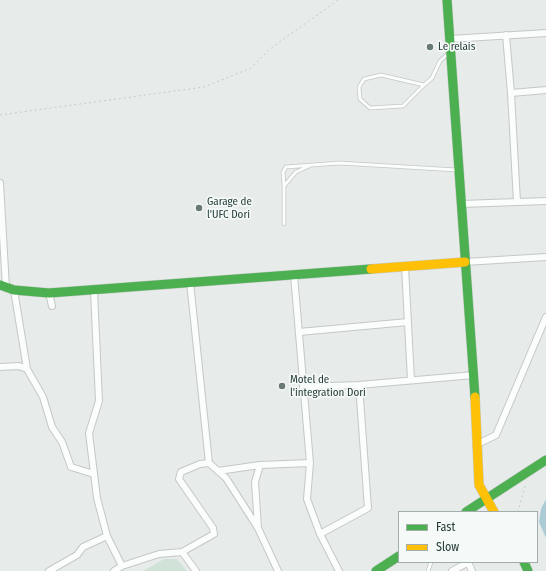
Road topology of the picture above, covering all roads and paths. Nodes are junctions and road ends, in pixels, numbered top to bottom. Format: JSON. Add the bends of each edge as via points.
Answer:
{"nodes":[{"id":1,"x":338,"y":0,"type":"edge"},
{"id":2,"x":447,"y":0,"type":"edge"},
{"id":3,"x":546,"y":33,"type":"edge"},
{"id":4,"x":506,"y":35,"type":"junction"},
{"id":5,"x":450,"y":39,"type":"junction"},
{"id":6,"x":451,"y":52,"type":"junction"},
{"id":7,"x":424,"y":85,"type":"junction"},
{"id":8,"x":546,"y":90,"type":"edge"},
{"id":9,"x":512,"y":93,"type":"junction"},
{"id":10,"x":0,"y":115,"type":"edge"},
{"id":11,"x":311,"y":165,"type":"junction"},
{"id":12,"x":459,"y":171,"type":"junction"},
{"id":13,"x":0,"y":183,"type":"edge"},
{"id":14,"x":284,"y":186,"type":"junction"},
{"id":15,"x":546,"y":201,"type":"edge"},
{"id":16,"x":517,"y":202,"type":"junction"},
{"id":17,"x":461,"y":204,"type":"junction"},
{"id":18,"x":284,"y":224,"type":"dead end"},
{"id":19,"x":546,"y":257,"type":"edge"},
{"id":20,"x":465,"y":262,"type":"junction"},
{"id":21,"x":405,"y":267,"type":"junction"},
{"id":22,"x":294,"y":275,"type":"junction"},
{"id":23,"x":190,"y":282,"type":"junction"},
{"id":24,"x":6,"y":288,"type":"edge"},
{"id":25,"x":94,"y":291,"type":"junction"},
{"id":26,"x":49,"y":293,"type":"junction"},
{"id":27,"x":52,"y":306,"type":"dead end"},
{"id":28,"x":546,"y":317,"type":"edge"},
{"id":29,"x":408,"y":322,"type":"junction"},
{"id":30,"x":299,"y":332,"type":"junction"},
{"id":31,"x":0,"y":367,"type":"edge"},
{"id":32,"x":27,"y":369,"type":"junction"},
{"id":33,"x":474,"y":375,"type":"junction"},
{"id":34,"x":411,"y":380,"type":"junction"},
{"id":35,"x":359,"y":385,"type":"junction"},
{"id":36,"x":303,"y":387,"type":"junction"},
{"id":37,"x":476,"y":445,"type":"junction"},
{"id":38,"x":546,"y":460,"type":"edge"},
{"id":39,"x":310,"y":462,"type":"junction"},
{"id":40,"x":209,"y":463,"type":"junction"},
{"id":41,"x":260,"y":465,"type":"junction"},
{"id":42,"x":218,"y":471,"type":"junction"},
{"id":43,"x":530,"y":471,"type":"junction"},
{"id":44,"x":94,"y":474,"type":"junction"},
{"id":45,"x":486,"y":499,"type":"junction"},
{"id":46,"x":468,"y":511,"type":"edge"},
{"id":47,"x":493,"y":511,"type":"edge"},
{"id":48,"x":518,"y":511,"type":"edge"},
{"id":49,"x":258,"y":528,"type":"junction"},
{"id":50,"x":320,"y":534,"type":"junction"},
{"id":51,"x":107,"y":536,"type":"junction"},
{"id":52,"x":182,"y":552,"type":"junction"},
{"id":53,"x":398,"y":557,"type":"edge"},
{"id":54,"x":466,"y":563,"type":"edge"},
{"id":55,"x":122,"y":566,"type":"junction"},
{"id":56,"x":49,"y":571,"type":"edge"},
{"id":57,"x":114,"y":571,"type":"edge"},
{"id":58,"x":196,"y":571,"type":"edge"},
{"id":59,"x":278,"y":571,"type":"edge"},
{"id":60,"x":339,"y":571,"type":"edge"},
{"id":61,"x":376,"y":571,"type":"edge"},
{"id":62,"x":452,"y":571,"type":"edge"}],
"edges":[{"from":1,"to":10,"type":"path","via":[[270,48],[251,68],[204,87]]},
{"from":2,"to":5,"type":"main road"},
{"from":3,"to":4,"type":"street"},
{"from":4,"to":5,"type":"street"},
{"from":4,"to":9,"type":"street"},
{"from":5,"to":6,"type":"main road"},
{"from":6,"to":7,"type":"lane","via":[[440,61],[432,78]]},
{"from":6,"to":12,"type":"main road"},
{"from":7,"to":7,"type":"lane","via":[[402,106],[370,108],[360,99],[359,87],[364,79],[381,75]]},
{"from":8,"to":9,"type":"street"},
{"from":9,"to":16,"type":"street"},
{"from":11,"to":12,"type":"lane","via":[[339,163]]},
{"from":11,"to":14,"type":"lane","via":[[296,172]]},
{"from":11,"to":14,"type":"lane","via":[[286,167],[283,172]]},
{"from":12,"to":17,"type":"main road"},
{"from":13,"to":24,"type":"street"},
{"from":14,"to":18,"type":"lane"},
{"from":15,"to":16,"type":"street"},
{"from":16,"to":17,"type":"street"},
{"from":17,"to":20,"type":"main road"},
{"from":19,"to":20,"type":"street"},
{"from":20,"to":21,"type":"main road"},
{"from":20,"to":33,"type":"main road"},
{"from":21,"to":22,"type":"main road"},
{"from":21,"to":29,"type":"street"},
{"from":22,"to":23,"type":"main road"},
{"from":22,"to":30,"type":"street"},
{"from":23,"to":25,"type":"main road"},
{"from":23,"to":40,"type":"street"},
{"from":24,"to":26,"type":"main road"},
{"from":24,"to":32,"type":"street"},
{"from":25,"to":26,"type":"main road"},
{"from":25,"to":44,"type":"street","via":[[99,401],[90,433]]},
{"from":26,"to":27,"type":"street"},
{"from":28,"to":37,"type":"street","via":[[496,435]]},
{"from":29,"to":30,"type":"street"},
{"from":29,"to":34,"type":"street"},
{"from":30,"to":36,"type":"street"},
{"from":31,"to":32,"type":"street","via":[[19,366]]},
{"from":32,"to":44,"type":"street","via":[[72,467]]},
{"from":33,"to":34,"type":"street"},
{"from":33,"to":37,"type":"main road"},
{"from":34,"to":35,"type":"street"},
{"from":35,"to":36,"type":"street"},
{"from":35,"to":50,"type":"street","via":[[368,508]]},
{"from":36,"to":39,"type":"street"},
{"from":37,"to":45,"type":"main road","via":[[479,485]]},
{"from":38,"to":43,"type":"main road"},
{"from":39,"to":41,"type":"street"},
{"from":39,"to":50,"type":"street","via":[[307,499]]},
{"from":40,"to":42,"type":"street"},
{"from":40,"to":52,"type":"street","via":[[181,472],[179,479],[213,528],[214,534]]},
{"from":41,"to":42,"type":"street"},
{"from":41,"to":49,"type":"street","via":[[255,482]]},
{"from":42,"to":49,"type":"street","via":[[226,478]]},
{"from":43,"to":45,"type":"main road"},
{"from":43,"to":48,"type":"path"},
{"from":44,"to":51,"type":"street"},
{"from":45,"to":46,"type":"main road"},
{"from":45,"to":47,"type":"main road"},
{"from":49,"to":59,"type":"street"},
{"from":50,"to":60,"type":"street"},
{"from":51,"to":55,"type":"street"},
{"from":51,"to":56,"type":"street","via":[[83,547],[77,556]]},
{"from":52,"to":55,"type":"street","via":[[160,554]]},
{"from":52,"to":58,"type":"street"},
{"from":53,"to":61,"type":"main road"},
{"from":54,"to":62,"type":"street"},
{"from":55,"to":57,"type":"street"}]}
